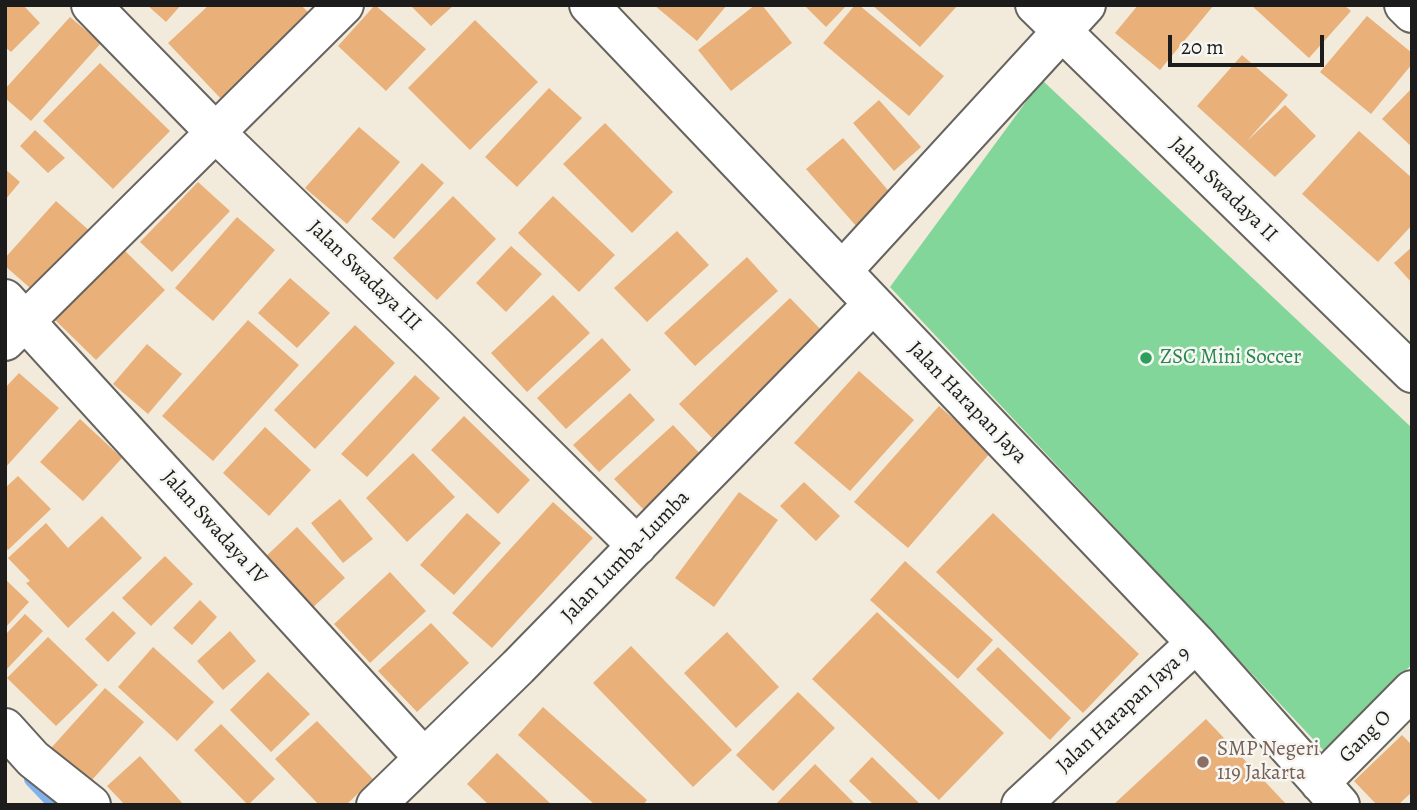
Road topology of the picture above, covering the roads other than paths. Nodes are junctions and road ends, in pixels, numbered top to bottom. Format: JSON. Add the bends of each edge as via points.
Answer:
{"nodes":[{"id":1,"x":91,"y":5,"type":"edge"},
{"id":2,"x":344,"y":5,"type":"edge"},
{"id":3,"x":589,"y":5,"type":"edge"},
{"id":4,"x":1035,"y":5,"type":"edge"},
{"id":5,"x":1404,"y":5,"type":"edge"},
{"id":6,"x":1412,"y":13,"type":"edge"},
{"id":7,"x":1074,"y":18,"type":"edge"},
{"id":8,"x":214,"y":131,"type":"junction"},
{"id":9,"x":843,"y":270,"type":"junction"},
{"id":10,"x":873,"y":304,"type":"junction"},
{"id":11,"x":12,"y":321,"type":"edge"},
{"id":12,"x":1412,"y":373,"type":"edge"},
{"id":13,"x":637,"y":546,"type":"junction"},
{"id":14,"x":1196,"y":643,"type":"junction"},
{"id":15,"x":1412,"y":690,"type":"edge"},
{"id":16,"x":5,"y":728,"type":"edge"},
{"id":17,"x":423,"y":757,"type":"junction"},
{"id":18,"x":1330,"y":794,"type":"edge"},
{"id":19,"x":91,"y":805,"type":"edge"},
{"id":20,"x":376,"y":805,"type":"edge"},
{"id":21,"x":1021,"y":805,"type":"edge"}],
"edges":[{"from":1,"to":8,"type":"street","name":"Jalan Swadaya III"},
{"from":2,"to":8,"type":"street"},
{"from":3,"to":9,"type":"street","name":"Jalan Harapan Jaya"},
{"from":4,"to":7,"type":"street","name":"Jalan Swadaya II"},
{"from":5,"to":6,"type":"street"},
{"from":7,"to":9,"type":"street"},
{"from":7,"to":12,"type":"street","name":"Jalan Swadaya II"},
{"from":8,"to":11,"type":"street"},
{"from":8,"to":13,"type":"street","name":"Jalan Swadaya III"},
{"from":9,"to":10,"type":"street","name":"Jalan Harapan Jaya"},
{"from":10,"to":13,"type":"street","name":"Jalan Lumba-Lumba"},
{"from":10,"to":14,"type":"street","name":"Jalan Harapan Jaya"},
{"from":11,"to":17,"type":"street","name":"Jalan Swadaya IV"},
{"from":13,"to":17,"type":"street","name":"Jalan Lumba-Lumba"},
{"from":14,"to":18,"type":"street","name":"Jalan Harapan Jaya"},
{"from":14,"to":21,"type":"street","name":"Jalan Harapan Jaya 9"},
{"from":15,"to":18,"type":"street","name":"Gang O"},
{"from":16,"to":19,"type":"street","via":[[33,759]]},
{"from":17,"to":20,"type":"street","name":"Jalan Lumba-Lumba"}]}
